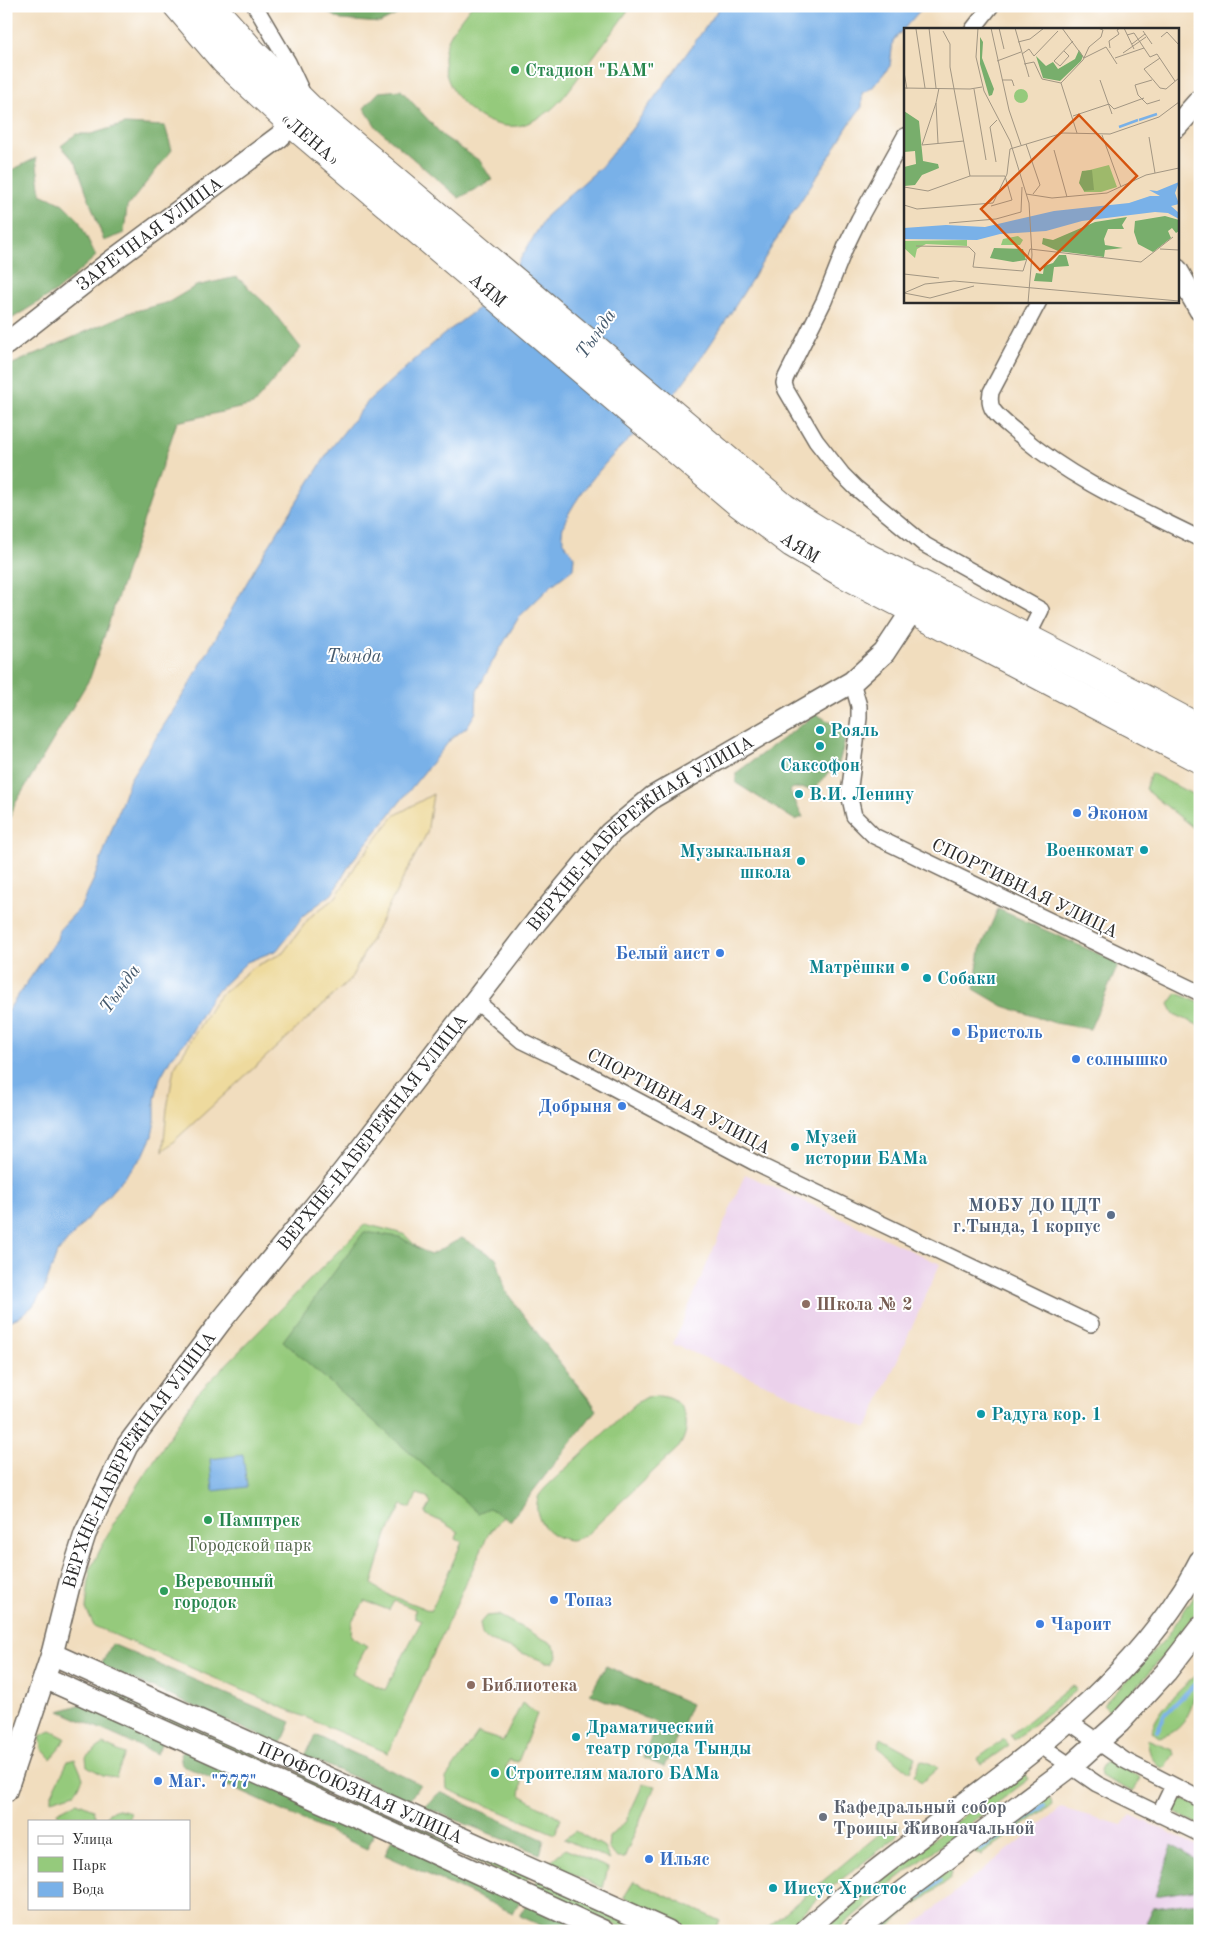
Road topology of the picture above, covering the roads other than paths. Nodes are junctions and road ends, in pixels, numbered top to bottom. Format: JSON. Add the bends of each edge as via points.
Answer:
{"nodes":[{"id":1,"x":178,"y":6,"type":"edge"},
{"id":2,"x":211,"y":6,"type":"edge"},
{"id":3,"x":255,"y":6,"type":"edge"},
{"id":4,"x":990,"y":6,"type":"edge"},
{"id":5,"x":974,"y":28,"type":"edge"},
{"id":6,"x":1200,"y":100,"type":"edge"},
{"id":7,"x":301,"y":116,"type":"junction"},
{"id":8,"x":1178,"y":125,"type":"edge"},
{"id":9,"x":904,"y":138,"type":"edge"},
{"id":10,"x":460,"y":251,"type":"joint"},
{"id":11,"x":1178,"y":272,"type":"edge"},
{"id":12,"x":1038,"y":302,"type":"edge"},
{"id":13,"x":1200,"y":310,"type":"edge"},
{"id":14,"x":6,"y":344,"type":"edge"},
{"id":15,"x":711,"y":463,"type":"junction"},
{"id":16,"x":1200,"y":539,"type":"edge"},
{"id":17,"x":913,"y":608,"type":"junction"},
{"id":18,"x":1027,"y":638,"type":"junction"},
{"id":19,"x":852,"y":682,"type":"junction"},
{"id":20,"x":1200,"y":730,"type":"edge"},
{"id":21,"x":1200,"y":759,"type":"edge"},
{"id":22,"x":1200,"y":993,"type":"edge"},
{"id":23,"x":475,"y":1000,"type":"junction"},
{"id":24,"x":1091,"y":1324,"type":"dead end"},
{"id":25,"x":1200,"y":1561,"type":"edge"},
{"id":26,"x":1200,"y":1628,"type":"edge"},
{"id":27,"x":52,"y":1654,"type":"junction"},
{"id":28,"x":95,"y":1672,"type":"junction"},
{"id":29,"x":45,"y":1678,"type":"junction"},
{"id":30,"x":84,"y":1695,"type":"junction"},
{"id":31,"x":1068,"y":1721,"type":"junction"},
{"id":32,"x":1097,"y":1743,"type":"junction"},
{"id":33,"x":1040,"y":1745,"type":"junction"},
{"id":34,"x":1070,"y":1766,"type":"junction"},
{"id":35,"x":1173,"y":1786,"type":"junction"},
{"id":36,"x":6,"y":1791,"type":"edge"},
{"id":37,"x":1200,"y":1799,"type":"edge"},
{"id":38,"x":1159,"y":1815,"type":"junction"},
{"id":39,"x":1200,"y":1834,"type":"edge"},
{"id":40,"x":603,"y":1931,"type":"edge"},
{"id":41,"x":668,"y":1931,"type":"edge"},
{"id":42,"x":805,"y":1931,"type":"edge"},
{"id":43,"x":855,"y":1931,"type":"edge"}],
"edges":[{"from":1,"to":7,"type":"highway","name":"«ЛЕНА»","via":[[225,61]]},
{"from":2,"to":7,"type":"highway","name":"«ЛЕНА»","via":[[253,53]]},
{"from":3,"to":7,"type":"street","via":[[288,62]]},
{"from":4,"to":5,"type":"street"},
{"from":6,"to":8,"type":"street"},
{"from":7,"to":10,"type":"highway","name":"«ЛЕНА»"},
{"from":7,"to":14,"type":"street","name":"ЗАРЕЧНАЯ УЛИЦА","via":[[279,137]]},
{"from":9,"to":18,"type":"street","via":[[845,248],[784,383],[824,452],[864,494],[925,545],[1041,610]]},
{"from":10,"to":15,"type":"highway","name":"АЯМ"},
{"from":11,"to":13,"type":"street"},
{"from":12,"to":16,"type":"street","via":[[991,392],[989,401],[993,409],[1028,441],[1083,480]]},
{"from":15,"to":17,"type":"highway","name":"АЯМ","via":[[739,503],[792,543]]},
{"from":15,"to":18,"type":"highway","name":"АЯМ","via":[[764,492],[808,525],[850,549]]},
{"from":17,"to":19,"type":"street","name":"ВЕРХНЕ-НАБЕРЕЖНАЯ УЛИЦА","via":[[884,653]]},
{"from":17,"to":21,"type":"highway","name":"АЯМ"},
{"from":18,"to":20,"type":"highway","name":"АЯМ"},
{"from":19,"to":22,"type":"street","name":"СПОРТИВНАЯ УЛИЦА","via":[[859,718],[849,794],[854,816],[874,836]]},
{"from":19,"to":23,"type":"street","name":"ВЕРХНЕ-НАБЕРЕЖНАЯ УЛИЦА","via":[[653,797],[631,814],[610,833]]},
{"from":23,"to":24,"type":"street","name":"СПОРТИВНАЯ УЛИЦА","via":[[522,1041],[706,1138]]},
{"from":23,"to":27,"type":"street","name":"ВЕРХНЕ-НАБЕРЕЖНАЯ УЛИЦА","via":[[342,1173],[220,1322],[127,1446],[84,1534]]},
{"from":25,"to":31,"type":"street","via":[[1182,1594],[1156,1630]]},
{"from":26,"to":32,"type":"street","via":[[1166,1672]]},
{"from":27,"to":28,"type":"street","name":"ПРОФСОЮЗНАЯ УЛИЦА"},
{"from":27,"to":29,"type":"street","name":"ВЕРХНЕ-НАБЕРЕЖНАЯ УЛИЦА"},
{"from":28,"to":30,"type":"street"},
{"from":28,"to":41,"type":"street","name":"ПРОФСОЮЗНАЯ УЛИЦА"},
{"from":29,"to":30,"type":"street","name":"ПРОФСОЮЗНАЯ УЛИЦА"},
{"from":29,"to":36,"type":"street","name":"ВЕРХНЕ-НАБЕРЕЖНАЯ УЛИЦА"},
{"from":30,"to":40,"type":"street","name":"ПРОФСОЮЗНАЯ УЛИЦА"},
{"from":31,"to":32,"type":"street"},
{"from":31,"to":33,"type":"street"},
{"from":32,"to":34,"type":"street"},
{"from":32,"to":35,"type":"street"},
{"from":33,"to":34,"type":"street"},
{"from":33,"to":42,"type":"street","via":[[880,1866]]},
{"from":34,"to":38,"type":"street","via":[[1097,1784]]},
{"from":34,"to":43,"type":"street"},
{"from":35,"to":37,"type":"street"},
{"from":35,"to":38,"type":"street"},
{"from":38,"to":39,"type":"street"}]}
